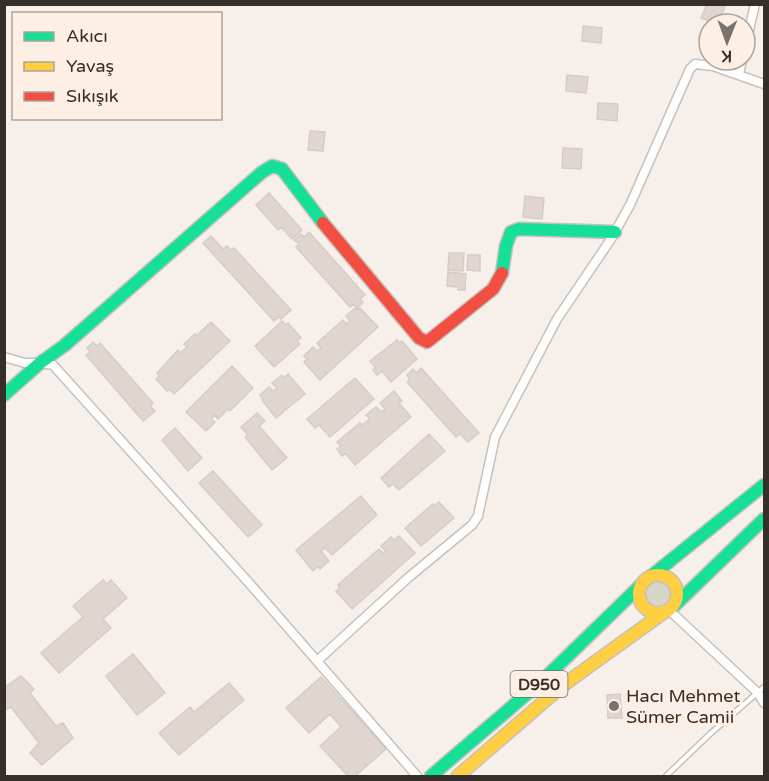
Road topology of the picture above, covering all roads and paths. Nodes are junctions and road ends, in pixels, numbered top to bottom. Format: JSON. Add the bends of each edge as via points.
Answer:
{"nodes":[{"id":1,"x":740,"y":72,"type":"edge"},
{"id":2,"x":739,"y":75,"type":"junction"},
{"id":3,"x":765,"y":84,"type":"edge"},
{"id":4,"x":615,"y":232,"type":"junction"},
{"id":5,"x":4,"y":357,"type":"edge"},
{"id":6,"x":40,"y":363,"type":"junction"},
{"id":7,"x":4,"y":395,"type":"edge"},
{"id":8,"x":765,"y":485,"type":"edge"},
{"id":9,"x":765,"y":519,"type":"edge"},
{"id":10,"x":646,"y":581,"type":"junction"},
{"id":11,"x":669,"y":610,"type":"junction"},
{"id":12,"x":317,"y":661,"type":"junction"},
{"id":13,"x":761,"y":690,"type":"edge"},
{"id":14,"x":765,"y":703,"type":"edge"},
{"id":15,"x":417,"y":777,"type":"edge"},
{"id":16,"x":432,"y":777,"type":"edge"},
{"id":17,"x":458,"y":777,"type":"edge"},
{"id":18,"x":666,"y":777,"type":"edge"}],
"edges":[{"from":1,"to":2,"type":"street"},
{"from":2,"to":3,"type":"street"},
{"from":2,"to":4,"type":"street","via":[[704,64],[695,64],[690,69]]},
{"from":4,"to":6,"type":"main road","via":[[511,232],[502,272],[493,289],[427,342],[399,315],[282,170],[272,166]]},
{"from":4,"to":12,"type":"street","via":[[556,319],[495,437],[478,516],[472,525]]},
{"from":5,"to":6,"type":"street"},
{"from":6,"to":7,"type":"main road"},
{"from":6,"to":12,"type":"street","via":[[53,365]]},
{"from":8,"to":10,"type":"main road","number":"D950"},
{"from":9,"to":11,"type":"main road","number":"D950"},
{"from":10,"to":11,"type":"main road","via":[[639,598],[642,604],[651,612]]},
{"from":10,"to":11,"type":"main road","via":[[663,575],[674,582],[678,594]]},
{"from":10,"to":16,"type":"main road","number":"D950","via":[[543,680]]},
{"from":11,"to":13,"type":"street"},
{"from":11,"to":17,"type":"main road","number":"D950","via":[[562,686]]},
{"from":12,"to":15,"type":"street"},
{"from":13,"to":14,"type":"street"},
{"from":13,"to":18,"type":"lane"}]}
